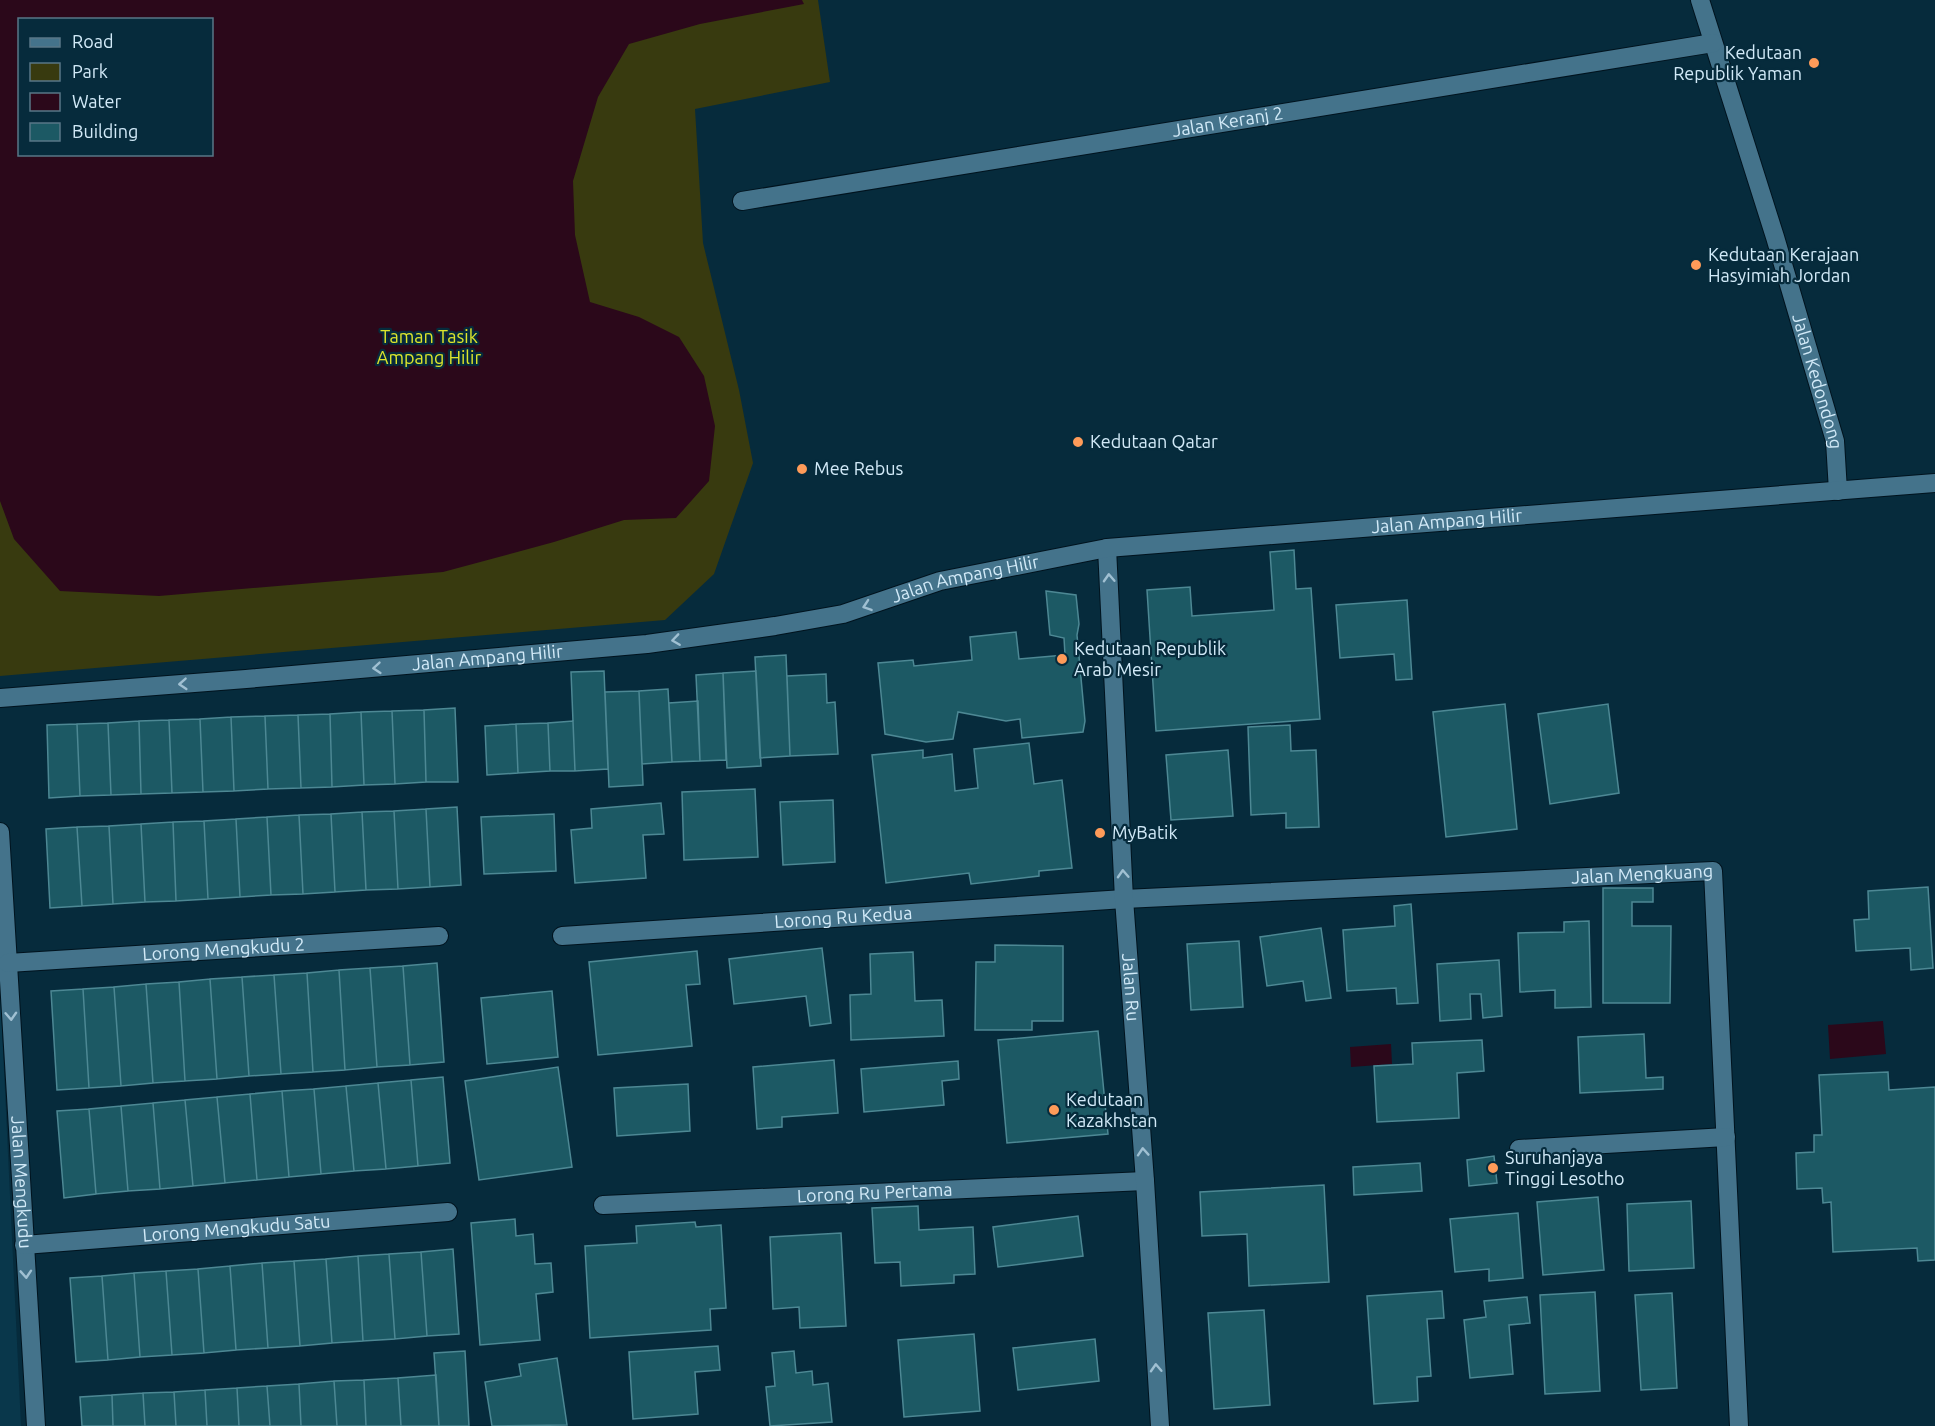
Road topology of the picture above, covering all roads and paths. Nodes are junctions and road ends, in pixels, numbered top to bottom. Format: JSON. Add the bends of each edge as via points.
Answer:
{"nodes":[{"id":1,"x":1700,"y":0,"type":"edge"},
{"id":2,"x":1713,"y":43,"type":"junction"},
{"id":3,"x":742,"y":201,"type":"dead end"},
{"id":4,"x":1935,"y":483,"type":"edge"},
{"id":5,"x":1838,"y":491,"type":"junction"},
{"id":6,"x":1107,"y":548,"type":"junction"},
{"id":7,"x":0,"y":698,"type":"edge"},
{"id":8,"x":0,"y":832,"type":"edge"},
{"id":9,"x":1124,"y":899,"type":"junction"},
{"id":10,"x":439,"y":936,"type":"dead end"},
{"id":11,"x":562,"y":936,"type":"dead end"},
{"id":12,"x":8,"y":963,"type":"junction"},
{"id":13,"x":1726,"y":1137,"type":"junction"},
{"id":14,"x":1519,"y":1149,"type":"dead end"},
{"id":15,"x":1145,"y":1181,"type":"junction"},
{"id":16,"x":603,"y":1205,"type":"dead end"},
{"id":17,"x":448,"y":1212,"type":"dead end"},
{"id":18,"x":24,"y":1245,"type":"junction"},
{"id":19,"x":36,"y":1426,"type":"edge"},
{"id":20,"x":1160,"y":1426,"type":"edge"},
{"id":21,"x":1739,"y":1426,"type":"edge"}],
"edges":[{"from":1,"to":2,"type":"street","name":"Jalan Kedondong"},
{"from":2,"to":3,"type":"street","name":"Jalan Keranj 2"},
{"from":2,"to":5,"type":"street","name":"Jalan Kedondong","via":[[1835,441]]},
{"from":4,"to":5,"type":"street","name":"Jalan Ampang Hilir"},
{"from":5,"to":6,"type":"street","name":"Jalan Ampang Hilir"},
{"from":6,"to":7,"type":"street","name":"Jalan Ampang Hilir","one_way":true,"via":[[940,581],[843,614],[647,644]]},
{"from":9,"to":6,"type":"street","name":"Jalan Ru","one_way":true},
{"from":8,"to":12,"type":"street","name":"Jalan Mengkudu"},
{"from":9,"to":11,"type":"street","name":"Lorong Ru Kedua"},
{"from":9,"to":13,"type":"street","name":"Jalan Mengkuang","via":[[1713,872]]},
{"from":15,"to":9,"type":"street","name":"Jalan Ru","one_way":true},
{"from":10,"to":12,"type":"street","name":"Lorong Mengkudu 2"},
{"from":12,"to":18,"type":"street","name":"Jalan Mengkudu","one_way":true},
{"from":13,"to":14,"type":"street"},
{"from":13,"to":21,"type":"street","name":"Jalan Mengkuang"},
{"from":15,"to":16,"type":"street","name":"Lorong Ru Pertama"},
{"from":20,"to":15,"type":"street","name":"Jalan Ru","one_way":true},
{"from":17,"to":18,"type":"street","name":"Lorong Mengkudu Satu"},
{"from":18,"to":19,"type":"street","name":"Jalan Mengkudu","one_way":true}]}
